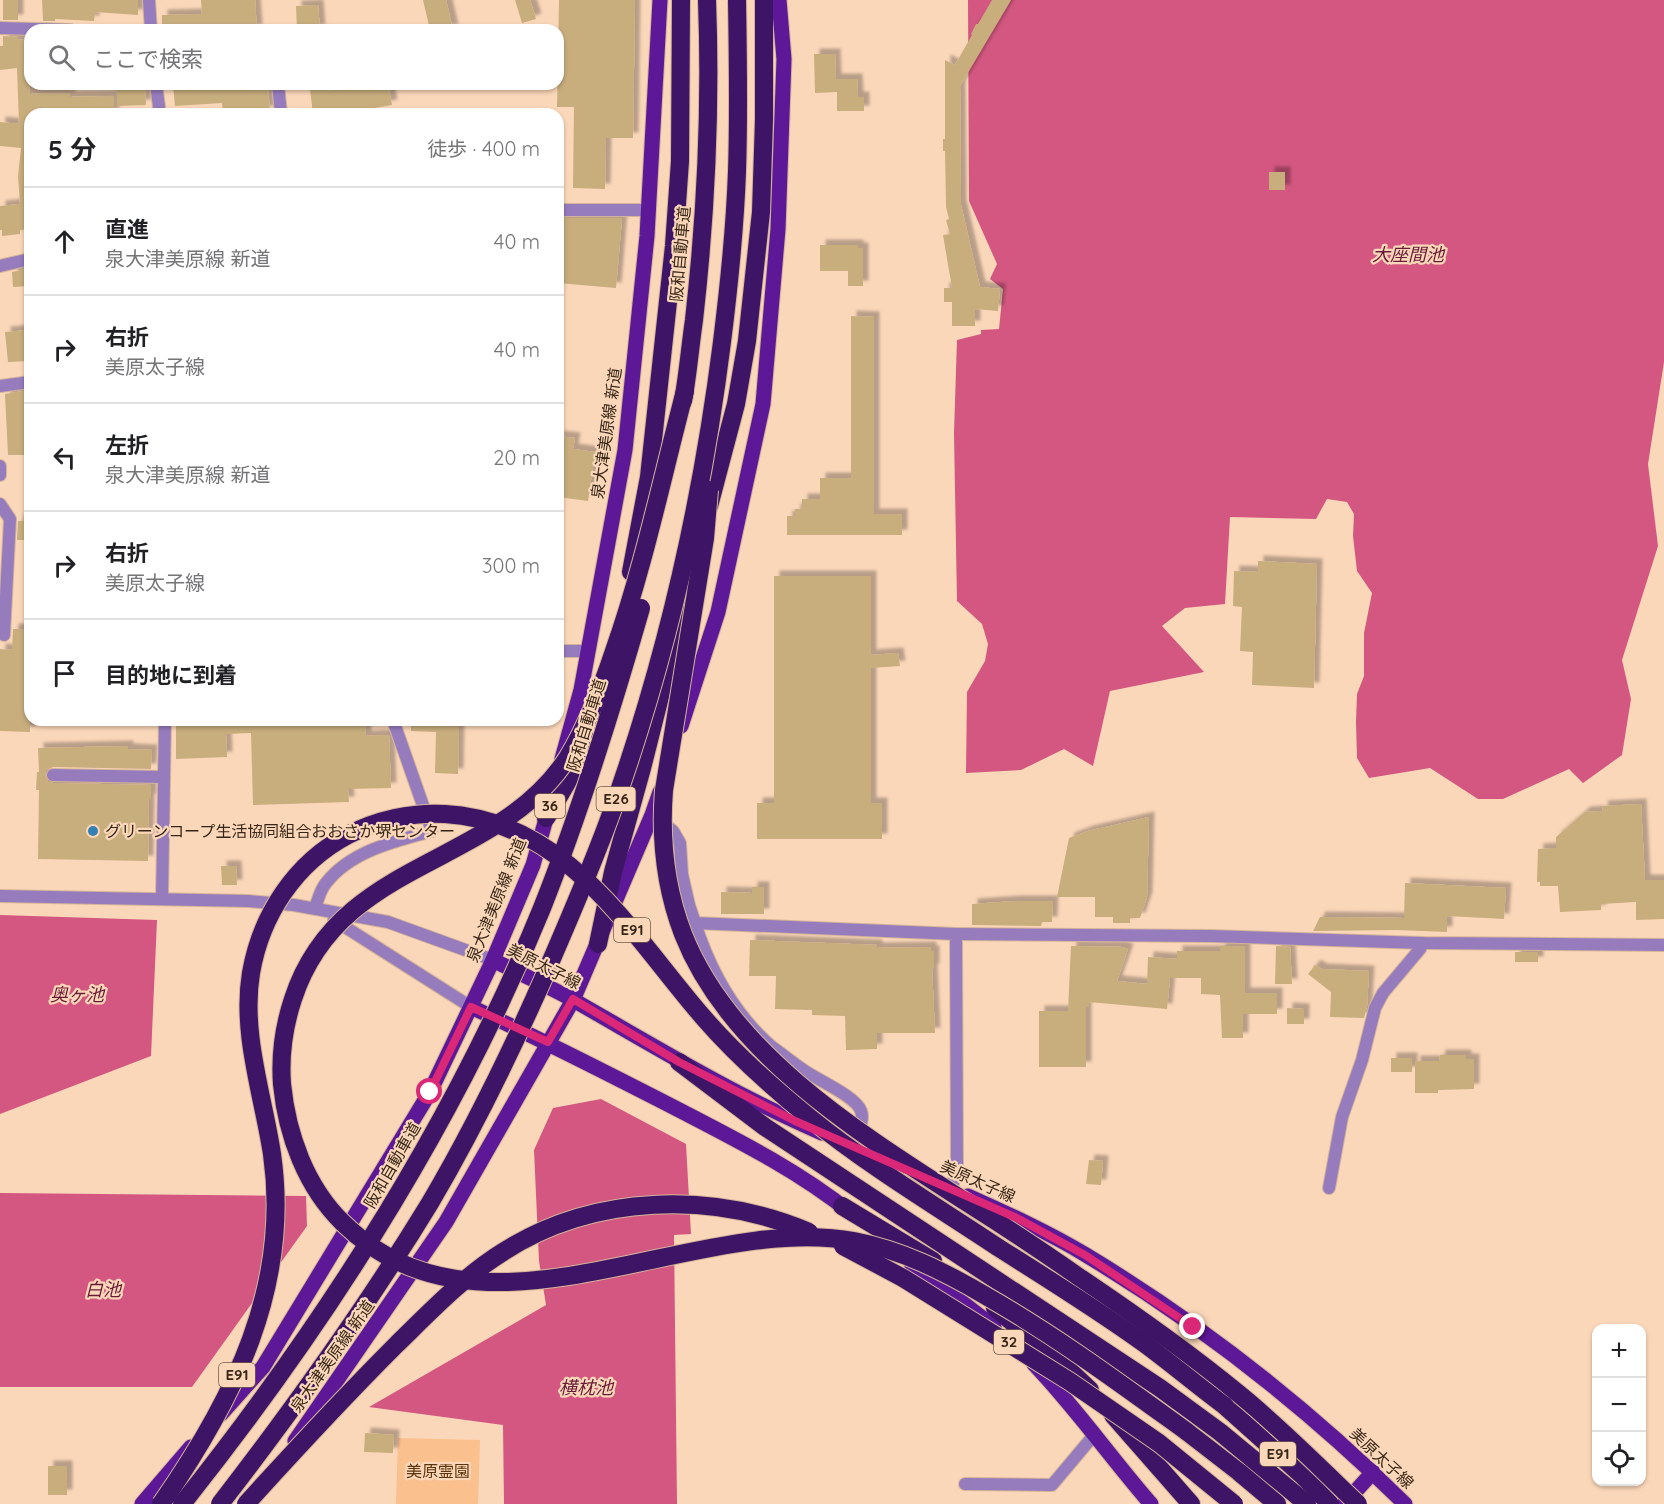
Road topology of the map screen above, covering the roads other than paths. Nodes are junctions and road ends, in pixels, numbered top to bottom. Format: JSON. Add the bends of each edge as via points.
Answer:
{"nodes":[{"id":1,"x":149,"y":0,"type":"edge"},
{"id":2,"x":660,"y":0,"type":"edge"},
{"id":3,"x":681,"y":0,"type":"edge"},
{"id":4,"x":707,"y":0,"type":"edge"},
{"id":5,"x":737,"y":0,"type":"edge"},
{"id":6,"x":764,"y":0,"type":"edge"},
{"id":7,"x":779,"y":0,"type":"edge"},
{"id":8,"x":151,"y":24,"type":"edge"},
{"id":9,"x":0,"y":28,"type":"edge"},
{"id":10,"x":24,"y":29,"type":"edge"},
{"id":11,"x":157,"y":90,"type":"edge"},
{"id":12,"x":279,"y":90,"type":"edge"},
{"id":13,"x":159,"y":108,"type":"edge"},
{"id":14,"x":280,"y":108,"type":"edge"},
{"id":15,"x":564,"y":210,"type":"edge"},
{"id":16,"x":648,"y":210,"type":"junction"},
{"id":17,"x":24,"y":260,"type":"edge"},
{"id":18,"x":0,"y":266,"type":"edge"},
{"id":19,"x":24,"y":383,"type":"edge"},
{"id":20,"x":0,"y":386,"type":"edge"},
{"id":21,"x":685,"y":391,"type":"junction"},
{"id":22,"x":715,"y":394,"type":"junction"},
{"id":23,"x":0,"y":466,"type":"edge"},
{"id":24,"x":0,"y":475,"type":"edge"},
{"id":25,"x":0,"y":504,"type":"edge"},
{"id":26,"x":4,"y":635,"type":"dead end"},
{"id":27,"x":564,"y":651,"type":"edge"},
{"id":28,"x":588,"y":651,"type":"junction"},
{"id":29,"x":165,"y":726,"type":"edge"},
{"id":30,"x":395,"y":726,"type":"edge"},
{"id":31,"x":53,"y":775,"type":"dead end"},
{"id":32,"x":164,"y":777,"type":"junction"},
{"id":33,"x":652,"y":815,"type":"junction"},
{"id":34,"x":546,"y":818,"type":"junction"},
{"id":35,"x":0,"y":896,"type":"edge"},
{"id":36,"x":162,"y":899,"type":"junction"},
{"id":37,"x":315,"y":908,"type":"junction"},
{"id":38,"x":695,"y":923,"type":"junction"},
{"id":39,"x":956,"y":934,"type":"junction"},
{"id":40,"x":1422,"y":943,"type":"junction"},
{"id":41,"x":598,"y":944,"type":"junction"},
{"id":42,"x":1664,"y":945,"type":"edge"},
{"id":43,"x":493,"y":960,"type":"junction"},
{"id":44,"x":573,"y":999,"type":"junction"},
{"id":45,"x":471,"y":1007,"type":"junction"},
{"id":46,"x":548,"y":1042,"type":"junction"},
{"id":47,"x":679,"y":1062,"type":"junction"},
{"id":48,"x":852,"y":1145,"type":"junction"},
{"id":49,"x":952,"y":1188,"type":"junction"},
{"id":50,"x":1329,"y":1188,"type":"dead end"},
{"id":51,"x":842,"y":1206,"type":"junction"},
{"id":52,"x":1094,"y":1435,"type":"junction"},
{"id":53,"x":1373,"y":1472,"type":"junction"},
{"id":54,"x":965,"y":1484,"type":"dead end"},
{"id":55,"x":142,"y":1504,"type":"edge"},
{"id":56,"x":161,"y":1504,"type":"edge"},
{"id":57,"x":182,"y":1504,"type":"edge"},
{"id":58,"x":220,"y":1504,"type":"edge"},
{"id":59,"x":246,"y":1504,"type":"edge"},
{"id":60,"x":252,"y":1504,"type":"edge"},
{"id":61,"x":1151,"y":1504,"type":"edge"},
{"id":62,"x":1191,"y":1504,"type":"edge"},
{"id":63,"x":1234,"y":1504,"type":"edge"},
{"id":64,"x":1277,"y":1504,"type":"edge"},
{"id":65,"x":1307,"y":1504,"type":"edge"},
{"id":66,"x":1330,"y":1504,"type":"edge"},
{"id":67,"x":1344,"y":1504,"type":"edge"},
{"id":68,"x":1358,"y":1504,"type":"edge"},
{"id":69,"x":1405,"y":1504,"type":"edge"}],
"edges":[{"from":1,"to":8,"type":"street"},
{"from":2,"to":16,"type":"main road","name":"泉大津美原線 新道","number":"36"},
{"from":3,"to":34,"type":"highway","via":[[680,161],[649,477],[610,680],[577,767]]},
{"from":4,"to":21,"type":"highway","name":"阪和自動車道","number":"E26","bridge":true,"via":[[706,174]]},
{"from":5,"to":22,"type":"highway","number":"E26","bridge":true,"via":[[737,175],[729,285]]},
{"from":6,"to":41,"type":"highway","via":[[761,212],[742,373],[613,872]]},
{"from":7,"to":33,"type":"main road","name":"泉大津美原線 新道","via":[[784,59],[778,229],[763,404],[718,612]]},
{"from":9,"to":10,"type":"street"},
{"from":11,"to":13,"type":"street"},
{"from":12,"to":14,"type":"street"},
{"from":15,"to":16,"type":"street"},
{"from":16,"to":28,"type":"main road","name":"泉大津美原線 新道","number":"36","via":[[626,450]]},
{"from":17,"to":18,"type":"street"},
{"from":19,"to":20,"type":"street"},
{"from":21,"to":57,"type":"highway","name":"阪和自動車道","number":"E26","bridge":true,"via":[[648,581],[613,705],[578,813],[502,997],[453,1097],[354,1267],[256,1408]]},
{"from":21,"to":64,"type":"highway","number":"E91","bridge":true,"via":[[627,615],[592,710],[566,760],[517,810],[392,882],[345,916],[320,944],[297,985],[284,1033],[282,1081],[300,1159],[326,1203],[361,1238],[408,1266],[470,1280],[557,1278],[711,1247],[789,1237],[854,1241],[909,1257],[959,1280],[1065,1345],[1204,1445]]},
{"from":22,"to":58,"type":"highway","number":"E26","bridge":true,"via":[[696,507],[644,710],[613,809],[531,1008],[485,1104],[431,1201],[330,1356]]},
{"from":22,"to":68,"type":"highway","number":"E91","bridge":true,"via":[[705,538],[662,819],[663,850],[674,907],[701,969],[746,1035],[794,1079],[864,1135],[1176,1344],[1250,1403]]},
{"from":23,"to":24,"type":"street"},
{"from":25,"to":26,"type":"street","via":[[10,519]]},
{"from":27,"to":28,"type":"street"},
{"from":28,"to":34,"type":"main road","name":"泉大津美原線 新道","number":"36"},
{"from":29,"to":32,"type":"street"},
{"from":30,"to":37,"type":"street","via":[[432,831],[392,842],[340,867],[324,885]]},
{"from":31,"to":32,"type":"street"},
{"from":32,"to":36,"type":"street"},
{"from":33,"to":38,"type":"street","via":[[673,831],[680,843],[682,874]]},
{"from":33,"to":41,"type":"main road","name":"泉大津美原線 新道"},
{"from":34,"to":43,"type":"main road","name":"泉大津美原線 新道","number":"36","via":[[533,865]]},
{"from":35,"to":36,"type":"street"},
{"from":36,"to":37,"type":"street","via":[[248,901]]},
{"from":37,"to":43,"type":"street","via":[[388,922]]},
{"from":37,"to":45,"type":"street"},
{"from":38,"to":39,"type":"street"},
{"from":38,"to":48,"type":"street","via":[[717,977],[746,1019],[771,1046],[854,1101],[861,1110],[862,1120]]},
{"from":39,"to":40,"type":"street"},
{"from":39,"to":49,"type":"street","via":[[957,1165]]},
{"from":40,"to":42,"type":"street"},
{"from":40,"to":50,"type":"street","via":[[1375,1008],[1342,1117]]},
{"from":41,"to":44,"type":"main road","name":"泉大津美原線 新道"},
{"from":43,"to":44,"type":"main road","name":"美原太子線"},
{"from":43,"to":45,"type":"main road","name":"泉大津美原線 新道","number":"36"},
{"from":44,"to":46,"type":"main road","name":"泉大津美原線 新道"},
{"from":44,"to":47,"type":"main road","name":"美原太子線"},
{"from":45,"to":46,"type":"main road","number":"32"},
{"from":45,"to":55,"type":"main road","name":"泉大津美原線 新道","number":"36","via":[[430,1092],[263,1367]]},
{"from":46,"to":51,"type":"main road","number":"32","via":[[736,1140]]},
{"from":46,"to":60,"type":"main road","name":"泉大津美原線 新道","via":[[446,1222]]},
{"from":47,"to":48,"type":"main road","name":"美原太子線","via":[[795,1121]]},
{"from":47,"to":65,"type":"highway","via":[[765,1126],[1160,1388]]},
{"from":48,"to":49,"type":"main road","name":"美原太子線"},
{"from":49,"to":53,"type":"main road","name":"美原太子線","via":[[1085,1255],[1157,1302],[1240,1360]]},
{"from":51,"to":52,"type":"main road","number":"32","via":[[983,1318],[1034,1365]]},
{"from":51,"to":62,"type":"highway","bridge":true,"via":[[935,1263],[1083,1382]]},
{"from":52,"to":54,"type":"street","via":[[1052,1485]]},
{"from":52,"to":61,"type":"main road","number":"32"},
{"from":53,"to":67,"type":"main road"},
{"from":53,"to":69,"type":"main road","name":"美原太子線"},
{"from":56,"to":66,"type":"highway","number":"E91","bridge":true,"via":[[219,1412],[247,1355],[271,1272],[275,1231],[273,1160],[248,1008],[250,978],[260,939],[281,895],[323,849],[377,822],[436,813],[489,820],[555,853],[600,894],[736,1053],[812,1119],[901,1184],[1142,1342],[1225,1406]]},
{"from":59,"to":63,"type":"highway","bridge":true,"via":[[449,1293],[503,1252],[593,1214],[627,1207],[696,1204],[732,1209],[804,1229],[903,1278],[1069,1381],[1159,1443]]}]}
